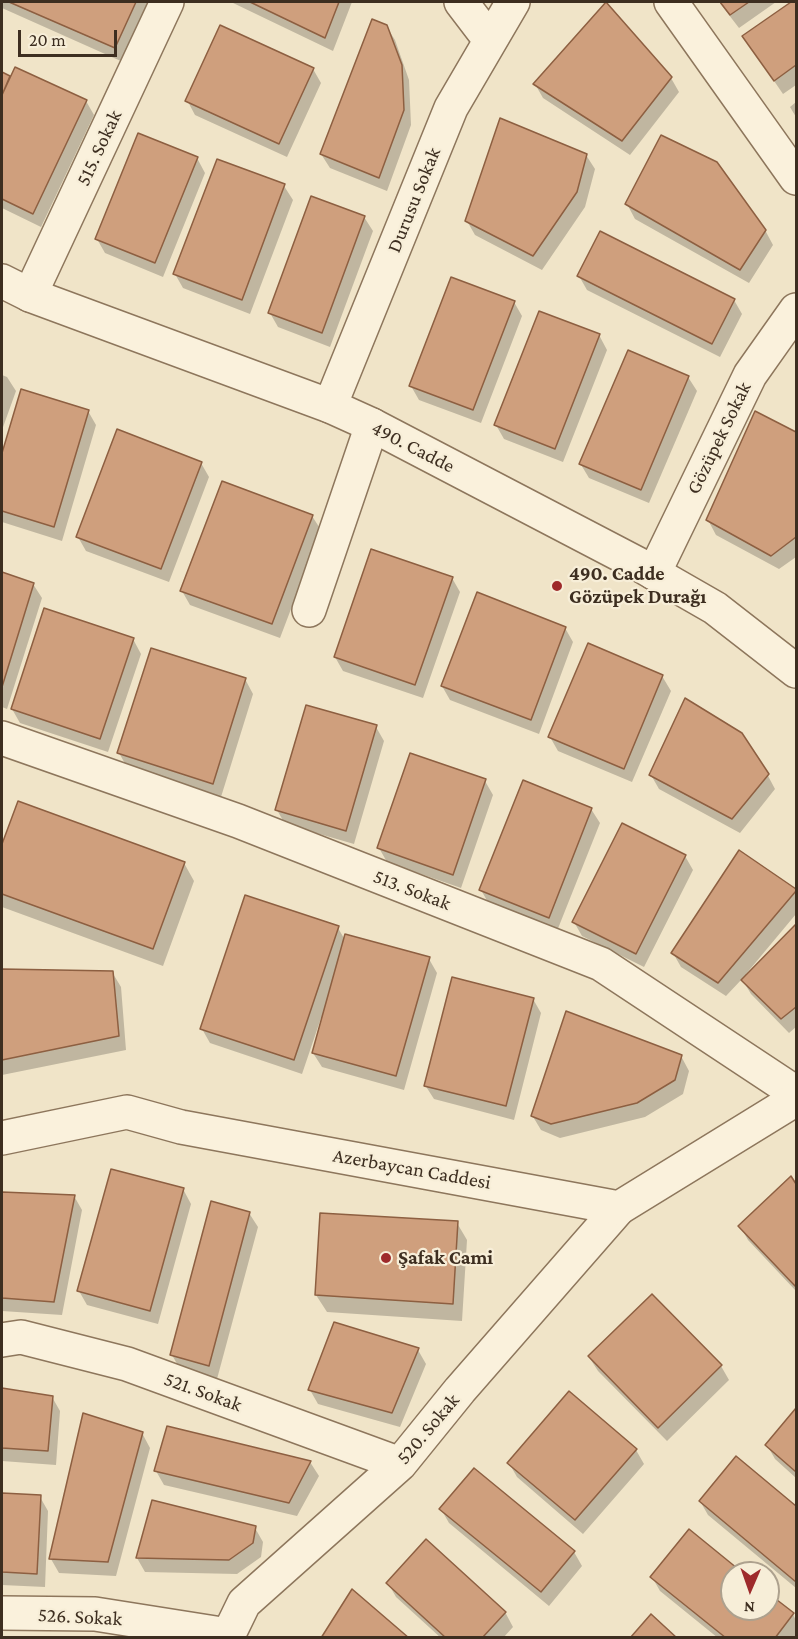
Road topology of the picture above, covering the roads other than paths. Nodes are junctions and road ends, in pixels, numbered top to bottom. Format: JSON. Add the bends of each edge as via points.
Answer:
{"nodes":[{"id":1,"x":167,"y":2,"type":"edge"},
{"id":2,"x":461,"y":2,"type":"edge"},
{"id":3,"x":513,"y":2,"type":"edge"},
{"id":4,"x":671,"y":2,"type":"edge"},
{"id":5,"x":490,"y":40,"type":"junction"},
{"id":6,"x":796,"y":178,"type":"edge"},
{"id":7,"x":16,"y":288,"type":"edge"},
{"id":8,"x":796,"y":310,"type":"edge"},
{"id":9,"x":330,"y":406,"type":"junction"},
{"id":10,"x":372,"y":425,"type":"junction"},
{"id":11,"x":654,"y":573,"type":"junction"},
{"id":12,"x":309,"y":610,"type":"dead end"},
{"id":13,"x":796,"y":671,"type":"edge"},
{"id":14,"x":2,"y":738,"type":"edge"},
{"id":15,"x":796,"y":1093,"type":"edge"},
{"id":16,"x":796,"y":1099,"type":"edge"},
{"id":17,"x":2,"y":1138,"type":"edge"},
{"id":18,"x":619,"y":1208,"type":"junction"},
{"id":19,"x":2,"y":1340,"type":"edge"},
{"id":20,"x":400,"y":1464,"type":"junction"},
{"id":21,"x":2,"y":1613,"type":"edge"},
{"id":22,"x":228,"y":1636,"type":"edge"}],
"edges":[{"from":1,"to":7,"type":"street","name":"515. Sokak"},
{"from":2,"to":5,"type":"street"},
{"from":3,"to":5,"type":"street","name":"Durusu Sokak"},
{"from":4,"to":6,"type":"street"},
{"from":5,"to":9,"type":"street","name":"Durusu Sokak","via":[[451,108]]},
{"from":7,"to":9,"type":"street","name":"490. Cadde"},
{"from":8,"to":11,"type":"street","name":"Gözüpek Sokak","via":[[750,375]]},
{"from":9,"to":10,"type":"street","name":"490. Cadde"},
{"from":10,"to":11,"type":"street","name":"490. Cadde"},
{"from":10,"to":12,"type":"street"},
{"from":11,"to":13,"type":"street","name":"490. Cadde","via":[[715,608]]},
{"from":14,"to":15,"type":"street","name":"513. Sokak","via":[[238,821],[601,964]]},
{"from":16,"to":18,"type":"street"},
{"from":17,"to":18,"type":"street","name":"Azerbaycan Caddesi","via":[[127,1112],[181,1127]]},
{"from":18,"to":20,"type":"street","name":"520. Sokak"},
{"from":19,"to":20,"type":"street","name":"521. Sokak","via":[[21,1337],[127,1364]]},
{"from":20,"to":22,"type":"street","name":"520. Sokak","via":[[244,1603]]},
{"from":21,"to":22,"type":"street","name":"526. Sokak","via":[[95,1614]]}]}
